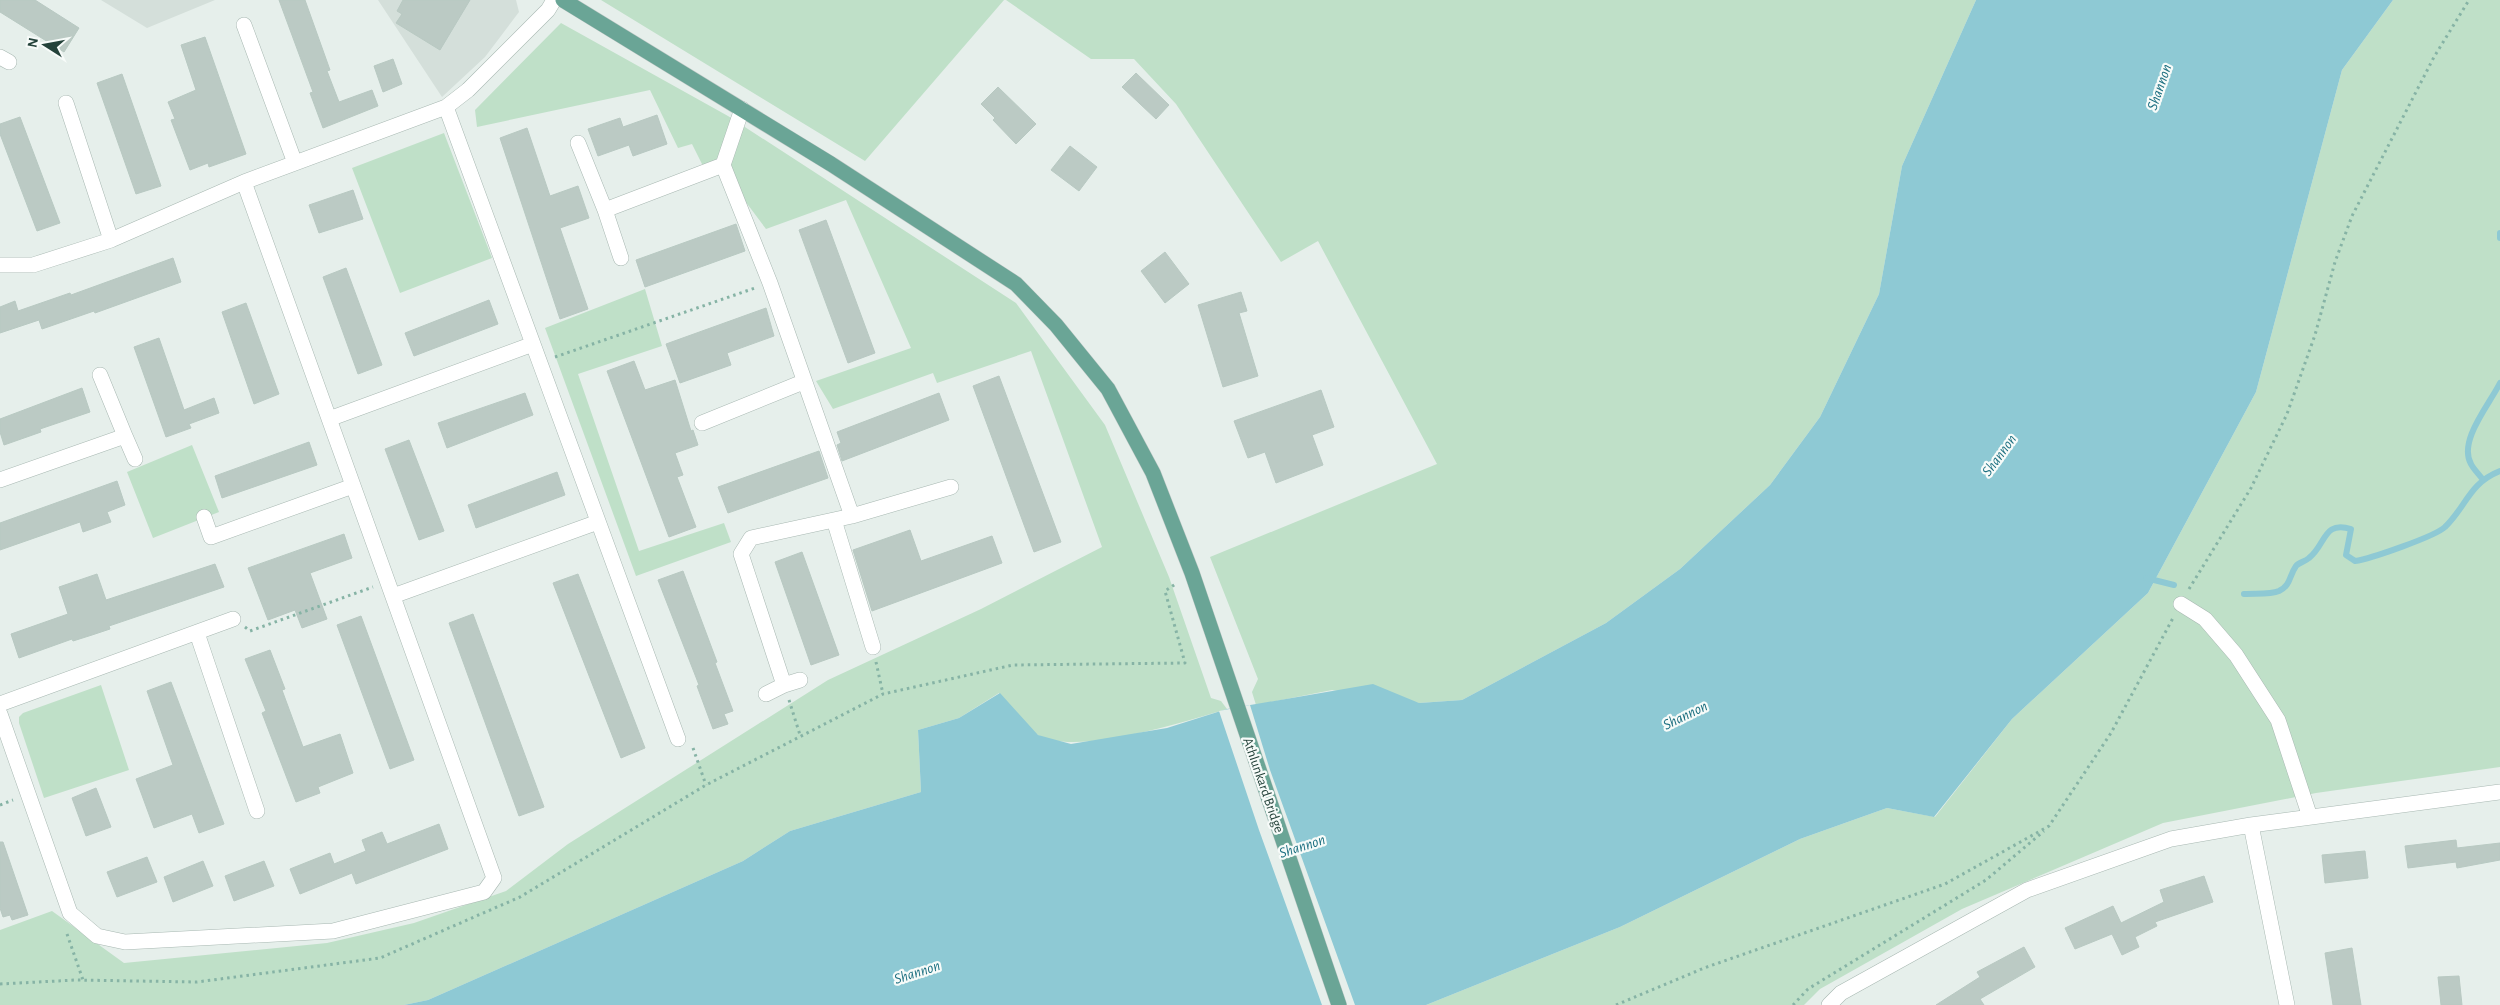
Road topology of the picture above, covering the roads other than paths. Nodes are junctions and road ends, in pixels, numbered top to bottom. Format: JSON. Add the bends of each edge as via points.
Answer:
{"nodes":[{"id":1,"x":554,"y":0,"type":"edge"},
{"id":2,"x":563,"y":0,"type":"edge"},
{"id":3,"x":244,"y":25,"type":"dead end"},
{"id":4,"x":66,"y":103,"type":"dead end"},
{"id":5,"x":446,"y":107,"type":"junction"},
{"id":6,"x":742,"y":109,"type":"junction"},
{"id":7,"x":578,"y":142,"type":"dead end"},
{"id":8,"x":295,"y":163,"type":"junction"},
{"id":9,"x":723,"y":165,"type":"junction"},
{"id":10,"x":244,"y":182,"type":"junction"},
{"id":11,"x":605,"y":210,"type":"junction"},
{"id":12,"x":111,"y":240,"type":"junction"},
{"id":13,"x":621,"y":258,"type":"dead end"},
{"id":14,"x":0,"y":265,"type":"edge"},
{"id":15,"x":533,"y":344,"type":"junction"},
{"id":16,"x":100,"y":375,"type":"dead end"},
{"id":17,"x":804,"y":382,"type":"junction"},
{"id":18,"x":329,"y":419,"type":"junction"},
{"id":19,"x":702,"y":422,"type":"dead end"},
{"id":20,"x":124,"y":436,"type":"junction"},
{"id":21,"x":135,"y":459,"type":"dead end"},
{"id":22,"x":0,"y":480,"type":"edge"},
{"id":23,"x":353,"y":486,"type":"junction"},
{"id":24,"x":951,"y":486,"type":"dead end"},
{"id":25,"x":852,"y":516,"type":"junction"},
{"id":26,"x":204,"y":517,"type":"dead end"},
{"id":27,"x":834,"y":520,"type":"junction"},
{"id":28,"x":598,"y":522,"type":"junction"},
{"id":29,"x":390,"y":589,"type":"junction"},
{"id":30,"x":2181,"y":604,"type":"road end"},
{"id":31,"x":233,"y":620,"type":"road end"},
{"id":32,"x":198,"y":633,"type":"junction"},
{"id":33,"x":873,"y":647,"type":"road end"},
{"id":34,"x":800,"y":680,"type":"dead end"},
{"id":35,"x":784,"y":685,"type":"junction"},
{"id":36,"x":766,"y":694,"type":"dead end"},
{"id":37,"x":0,"y":704,"type":"edge"},
{"id":38,"x":0,"y":714,"type":"edge"},
{"id":39,"x":678,"y":739,"type":"road end"},
{"id":40,"x":2500,"y":792,"type":"edge"},
{"id":41,"x":257,"y":811,"type":"dead end"},
{"id":42,"x":2310,"y":817,"type":"junction"},
{"id":43,"x":2250,"y":825,"type":"junction"},
{"id":44,"x":1339,"y":1005,"type":"edge"},
{"id":45,"x":1829,"y":1005,"type":"edge"},
{"id":46,"x":2287,"y":1005,"type":"edge"}],
"edges":[{"from":1,"to":5,"type":"street","via":[[548,10],[468,90]]},
{"from":2,"to":6,"type":"main road","name":"Athlunkard Bridge"},
{"from":3,"to":8,"type":"street"},
{"from":4,"to":12,"type":"street"},
{"from":5,"to":8,"type":"street"},
{"from":5,"to":15,"type":"street"},
{"from":6,"to":9,"type":"street"},
{"from":6,"to":44,"type":"main road","name":"Athlunkard Bridge","via":[[1016,284],[1050,318],[1108,389],[1153,474],[1192,573]]},
{"from":7,"to":11,"type":"street"},
{"from":8,"to":10,"type":"street"},
{"from":9,"to":11,"type":"street"},
{"from":9,"to":17,"type":"street","via":[[770,283]]},
{"from":10,"to":12,"type":"street"},
{"from":10,"to":18,"type":"street"},
{"from":11,"to":13,"type":"street"},
{"from":12,"to":14,"type":"street","via":[[33,265]]},
{"from":15,"to":18,"type":"street"},
{"from":15,"to":28,"type":"street"},
{"from":16,"to":20,"type":"street"},
{"from":17,"to":19,"type":"street"},
{"from":17,"to":25,"type":"street"},
{"from":18,"to":23,"type":"street"},
{"from":20,"to":21,"type":"street"},
{"from":20,"to":22,"type":"street"},
{"from":23,"to":26,"type":"street","via":[[211,537]]},
{"from":23,"to":29,"type":"street"},
{"from":24,"to":25,"type":"street"},
{"from":25,"to":27,"type":"street"},
{"from":27,"to":33,"type":"street"},
{"from":27,"to":35,"type":"street","via":[[751,538],[741,554]]},
{"from":28,"to":29,"type":"street"},
{"from":28,"to":39,"type":"street"},
{"from":29,"to":38,"type":"street","via":[[494,878],[484,892],[333,931],[125,942],[97,936],[70,913]]},
{"from":30,"to":42,"type":"street","via":[[2205,619],[2236,655],[2278,720]]},
{"from":31,"to":32,"type":"street"},
{"from":32,"to":37,"type":"street"},
{"from":32,"to":41,"type":"street"},
{"from":34,"to":35,"type":"street"},
{"from":35,"to":36,"type":"street"},
{"from":40,"to":42,"type":"street"},
{"from":42,"to":43,"type":"street"},
{"from":43,"to":45,"type":"street","via":[[2172,839],[2027,890],[1841,994]]},
{"from":43,"to":46,"type":"street"}]}
